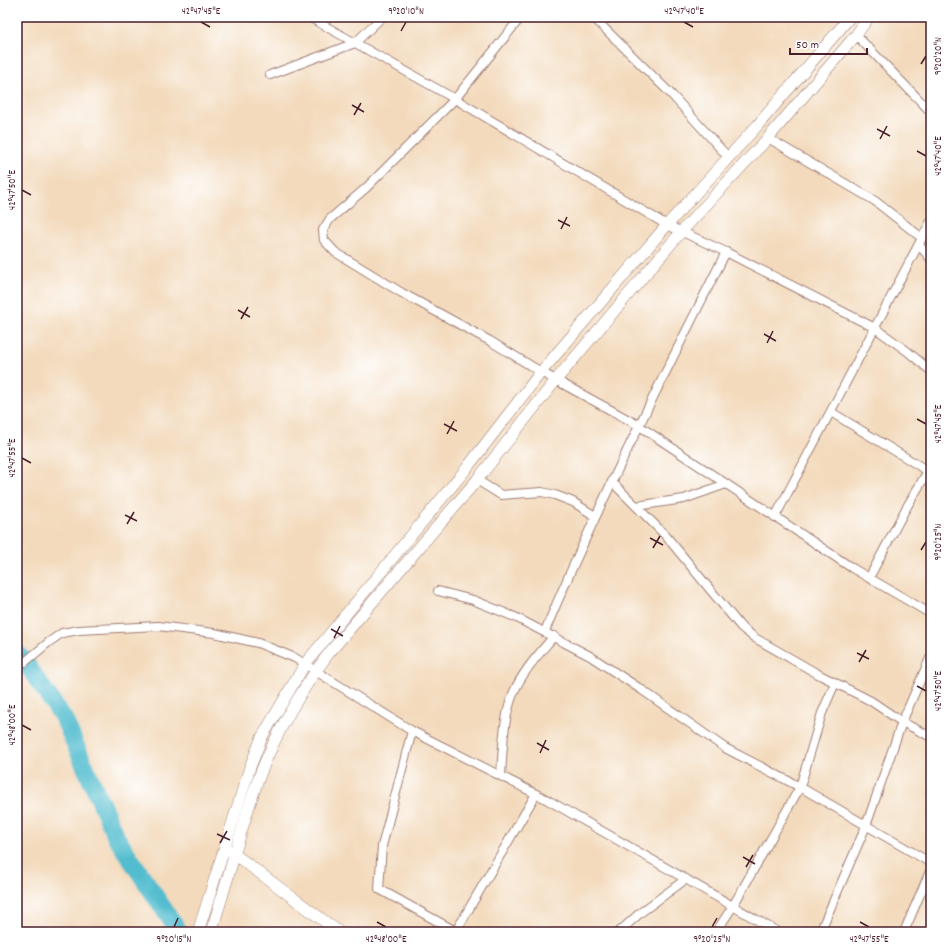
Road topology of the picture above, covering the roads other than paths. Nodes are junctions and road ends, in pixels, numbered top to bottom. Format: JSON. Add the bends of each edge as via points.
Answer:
{"nodes":[{"id":1,"x":309,"y":17,"type":"edge"},
{"id":2,"x":382,"y":17,"type":"edge"},
{"id":3,"x":521,"y":17,"type":"edge"},
{"id":4,"x":593,"y":17,"type":"edge"},
{"id":5,"x":850,"y":17,"type":"edge"},
{"id":6,"x":869,"y":17,"type":"edge"},
{"id":7,"x":856,"y":35,"type":"junction"},
{"id":8,"x":355,"y":43,"type":"junction"},
{"id":9,"x":270,"y":75,"type":"dead end"},
{"id":10,"x":455,"y":99,"type":"junction"},
{"id":11,"x":931,"y":112,"type":"edge"},
{"id":12,"x":768,"y":138,"type":"junction"},
{"id":13,"x":728,"y":157,"type":"junction"},
{"id":14,"x":931,"y":221,"type":"edge"},
{"id":15,"x":666,"y":225,"type":"junction"},
{"id":16,"x":681,"y":232,"type":"junction"},
{"id":17,"x":921,"y":241,"type":"junction"},
{"id":18,"x":726,"y":252,"type":"junction"},
{"id":19,"x":931,"y":259,"type":"edge"},
{"id":20,"x":875,"y":328,"type":"junction"},
{"id":21,"x":931,"y":371,"type":"edge"},
{"id":22,"x":541,"y":372,"type":"junction"},
{"id":23,"x":556,"y":380,"type":"junction"},
{"id":24,"x":830,"y":412,"type":"junction"},
{"id":25,"x":638,"y":425,"type":"junction"},
{"id":26,"x":929,"y":472,"type":"edge"},
{"id":27,"x":477,"y":480,"type":"junction"},
{"id":28,"x":612,"y":482,"type":"junction"},
{"id":29,"x":726,"y":484,"type":"junction"},
{"id":30,"x":636,"y":506,"type":"junction"},
{"id":31,"x":595,"y":516,"type":"junction"},
{"id":32,"x":776,"y":517,"type":"junction"},
{"id":33,"x":869,"y":578,"type":"junction"},
{"id":34,"x":438,"y":591,"type":"dead end"},
{"id":35,"x":931,"y":614,"type":"edge"},
{"id":36,"x":545,"y":631,"type":"junction"},
{"id":37,"x":554,"y":636,"type":"junction"},
{"id":38,"x":931,"y":656,"type":"edge"},
{"id":39,"x":17,"y":662,"type":"edge"},
{"id":40,"x":305,"y":664,"type":"junction"},
{"id":41,"x":316,"y":671,"type":"junction"},
{"id":42,"x":835,"y":683,"type":"junction"},
{"id":43,"x":902,"y":722,"type":"junction"},
{"id":44,"x":412,"y":731,"type":"junction"},
{"id":45,"x":931,"y":737,"type":"edge"},
{"id":46,"x":501,"y":775,"type":"junction"},
{"id":47,"x":800,"y":787,"type":"junction"},
{"id":48,"x":536,"y":794,"type":"junction"},
{"id":49,"x":866,"y":826,"type":"junction"},
{"id":50,"x":225,"y":848,"type":"junction"},
{"id":51,"x":235,"y":855,"type":"junction"},
{"id":52,"x":931,"y":863,"type":"edge"},
{"id":53,"x":931,"y":869,"type":"edge"},
{"id":54,"x":686,"y":879,"type":"junction"},
{"id":55,"x":733,"y":906,"type":"junction"},
{"id":56,"x":198,"y":932,"type":"edge"},
{"id":57,"x":211,"y":932,"type":"edge"},
{"id":58,"x":339,"y":932,"type":"edge"},
{"id":59,"x":457,"y":932,"type":"edge"},
{"id":60,"x":619,"y":932,"type":"edge"},
{"id":61,"x":716,"y":932,"type":"edge"},
{"id":62,"x":778,"y":932,"type":"edge"},
{"id":63,"x":820,"y":932,"type":"edge"},
{"id":64,"x":904,"y":932,"type":"edge"}],
"edges":[{"from":1,"to":8,"type":"street"},
{"from":2,"to":8,"type":"street"},
{"from":3,"to":10,"type":"street"},
{"from":4,"to":13,"type":"street","via":[[672,95]]},
{"from":5,"to":13,"type":"main road"},
{"from":6,"to":7,"type":"main road"},
{"from":7,"to":11,"type":"street"},
{"from":7,"to":12,"type":"main road"},
{"from":8,"to":9,"type":"street"},
{"from":8,"to":10,"type":"street"},
{"from":10,"to":15,"type":"street"},
{"from":10,"to":22,"type":"street","via":[[366,188],[330,219],[323,230],[324,240],[335,252],[402,293]]},
{"from":12,"to":16,"type":"main road"},
{"from":12,"to":17,"type":"street","via":[[875,201]]},
{"from":13,"to":15,"type":"main road"},
{"from":14,"to":17,"type":"street"},
{"from":15,"to":16,"type":"street"},
{"from":15,"to":22,"type":"main road"},
{"from":16,"to":18,"type":"street"},
{"from":16,"to":23,"type":"main road"},
{"from":17,"to":19,"type":"street"},
{"from":17,"to":20,"type":"street"},
{"from":18,"to":20,"type":"street"},
{"from":18,"to":25,"type":"street"},
{"from":20,"to":21,"type":"street"},
{"from":20,"to":24,"type":"street"},
{"from":22,"to":23,"type":"street"},
{"from":22,"to":40,"type":"main road","via":[[466,469]]},
{"from":23,"to":25,"type":"street"},
{"from":23,"to":27,"type":"main road"},
{"from":24,"to":26,"type":"street"},
{"from":24,"to":32,"type":"street"},
{"from":25,"to":28,"type":"street"},
{"from":25,"to":29,"type":"street"},
{"from":26,"to":33,"type":"street"},
{"from":27,"to":31,"type":"street","via":[[501,495],[542,492],[555,495],[573,502]]},
{"from":27,"to":41,"type":"main road"},
{"from":28,"to":30,"type":"street"},
{"from":28,"to":31,"type":"street"},
{"from":29,"to":30,"type":"street","via":[[684,499]]},
{"from":29,"to":32,"type":"street"},
{"from":30,"to":42,"type":"street","via":[[666,536],[741,628]]},
{"from":31,"to":36,"type":"street"},
{"from":32,"to":33,"type":"street"},
{"from":33,"to":35,"type":"street"},
{"from":34,"to":36,"type":"street","via":[[473,600]]},
{"from":36,"to":37,"type":"street"},
{"from":37,"to":46,"type":"street","via":[[525,672],[513,694],[505,723]]},
{"from":37,"to":47,"type":"street","via":[[642,690],[725,748]]},
{"from":38,"to":43,"type":"street"},
{"from":39,"to":40,"type":"street","via":[[25,662],[62,633],[158,626],[214,633],[258,643]]},
{"from":40,"to":41,"type":"street"},
{"from":40,"to":50,"type":"main road","via":[[262,737]]},
{"from":41,"to":44,"type":"street"},
{"from":41,"to":51,"type":"main road","via":[[289,713],[267,758]]},
{"from":42,"to":43,"type":"street","via":[[871,701]]},
{"from":42,"to":47,"type":"street","via":[[822,713]]},
{"from":43,"to":45,"type":"street"},
{"from":43,"to":49,"type":"street"},
{"from":44,"to":46,"type":"street"},
{"from":44,"to":59,"type":"street","via":[[382,846],[380,889]]},
{"from":46,"to":48,"type":"street"},
{"from":47,"to":49,"type":"street"},
{"from":47,"to":55,"type":"street"},
{"from":48,"to":54,"type":"street"},
{"from":48,"to":59,"type":"street"},
{"from":49,"to":52,"type":"street"},
{"from":49,"to":63,"type":"street"},
{"from":50,"to":51,"type":"main road"},
{"from":50,"to":56,"type":"main road"},
{"from":51,"to":57,"type":"main road"},
{"from":51,"to":58,"type":"main road"},
{"from":53,"to":64,"type":"street"},
{"from":54,"to":55,"type":"street"},
{"from":54,"to":60,"type":"street","via":[[640,912]]},
{"from":55,"to":61,"type":"street"},
{"from":55,"to":62,"type":"street"}]}
